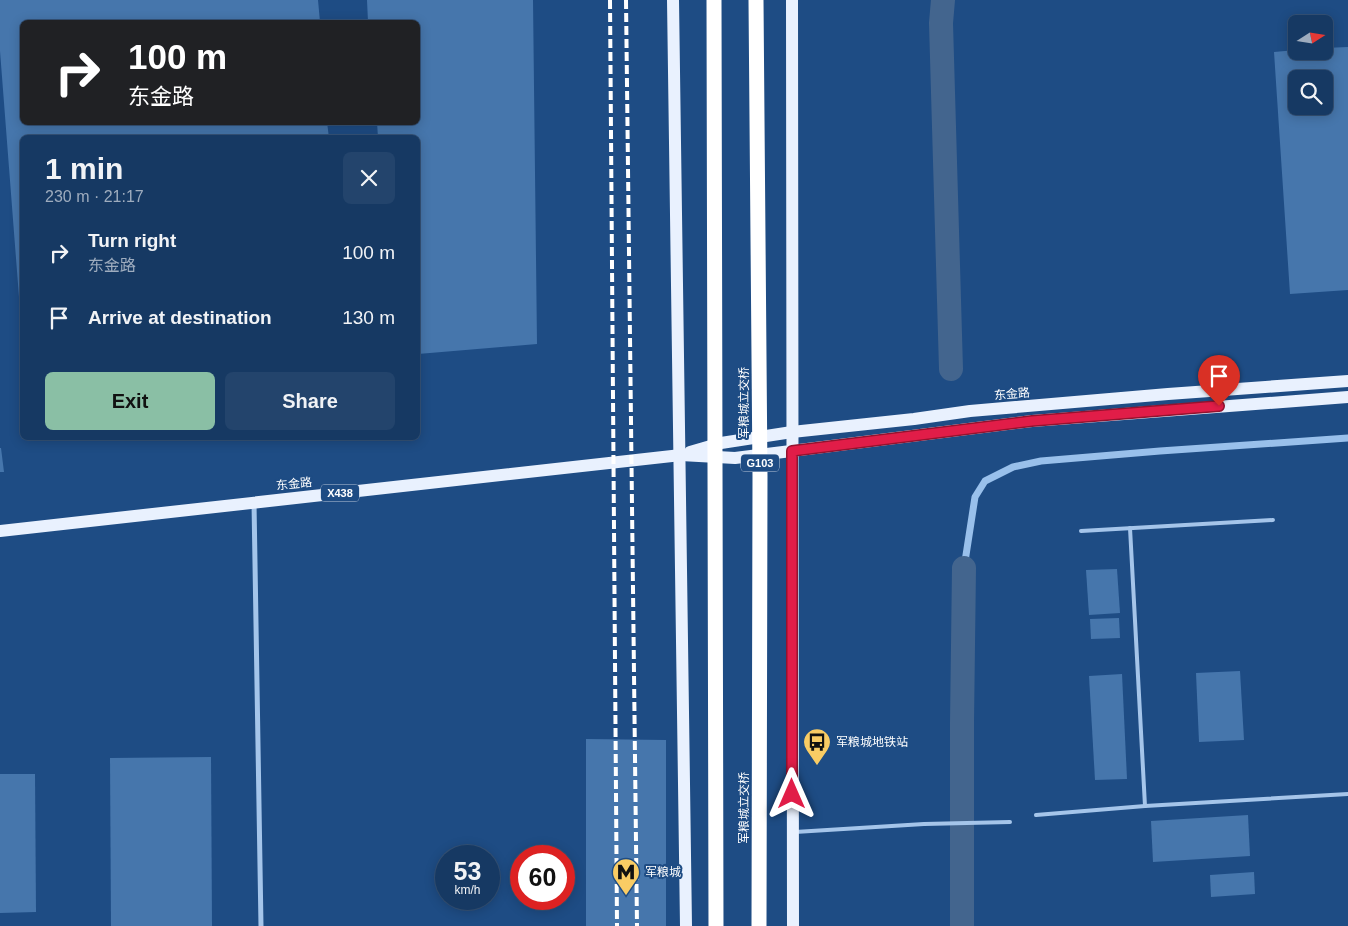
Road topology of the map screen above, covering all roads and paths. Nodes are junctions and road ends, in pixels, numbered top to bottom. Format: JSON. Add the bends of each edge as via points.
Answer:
{"nodes":[{"id":1,"x":673,"y":0,"type":"edge"},
{"id":2,"x":714,"y":0,"type":"edge"},
{"id":3,"x":756,"y":0,"type":"edge"},
{"id":4,"x":792,"y":0,"type":"edge"},
{"id":5,"x":1348,"y":381,"type":"edge"},
{"id":6,"x":1348,"y":397,"type":"edge"},
{"id":7,"x":792,"y":432,"type":"junction"},
{"id":8,"x":792,"y":451,"type":"junction"},
{"id":9,"x":681,"y":455,"type":"junction"},
{"id":10,"x":254,"y":502,"type":"junction"},
{"id":11,"x":1272,"y":520,"type":"dead end"},
{"id":12,"x":1130,"y":528,"type":"junction"},
{"id":13,"x":0,"y":531,"type":"edge"},
{"id":14,"x":1081,"y":531,"type":"dead end"},
{"id":15,"x":1348,"y":794,"type":"edge"},
{"id":16,"x":1146,"y":806,"type":"junction"},
{"id":17,"x":1036,"y":815,"type":"dead end"},
{"id":18,"x":1010,"y":822,"type":"dead end"},
{"id":19,"x":793,"y":832,"type":"junction"},
{"id":20,"x":262,"y":926,"type":"edge"},
{"id":21,"x":686,"y":926,"type":"edge"},
{"id":22,"x":716,"y":926,"type":"edge"},
{"id":23,"x":759,"y":926,"type":"edge"},
{"id":24,"x":793,"y":926,"type":"edge"}],
"edges":[{"from":1,"to":9,"type":"main road"},
{"from":2,"to":22,"type":"highway","bridge":true},
{"from":3,"to":23,"type":"highway","name":"军粮城立交桥","number":"G103","bridge":true},
{"from":4,"to":7,"type":"main road","number":"G103"},
{"from":5,"to":7,"type":"main road","name":"东金路","number":"X438","via":[[970,411]]},
{"from":6,"to":8,"type":"main road","name":"东金路","number":"X438","via":[[1032,421]]},
{"from":7,"to":8,"type":"main road","number":"G103"},
{"from":7,"to":9,"type":"main road","name":"东金路","number":"X438","via":[[721,443]]},
{"from":8,"to":9,"type":"main road","name":"东金路","number":"X438","via":[[735,458]]},
{"from":8,"to":19,"type":"main road","number":"G103"},
{"from":9,"to":10,"type":"main road","name":"东金路","number":"X438"},
{"from":9,"to":21,"type":"main road"},
{"from":10,"to":13,"type":"main road","name":"东金路","number":"X438"},
{"from":10,"to":20,"type":"street"},
{"from":11,"to":12,"type":"lane"},
{"from":12,"to":14,"type":"lane"},
{"from":12,"to":16,"type":"lane"},
{"from":15,"to":16,"type":"lane"},
{"from":16,"to":17,"type":"lane"},
{"from":18,"to":19,"type":"lane"},
{"from":19,"to":24,"type":"main road","number":"G103"}]}
